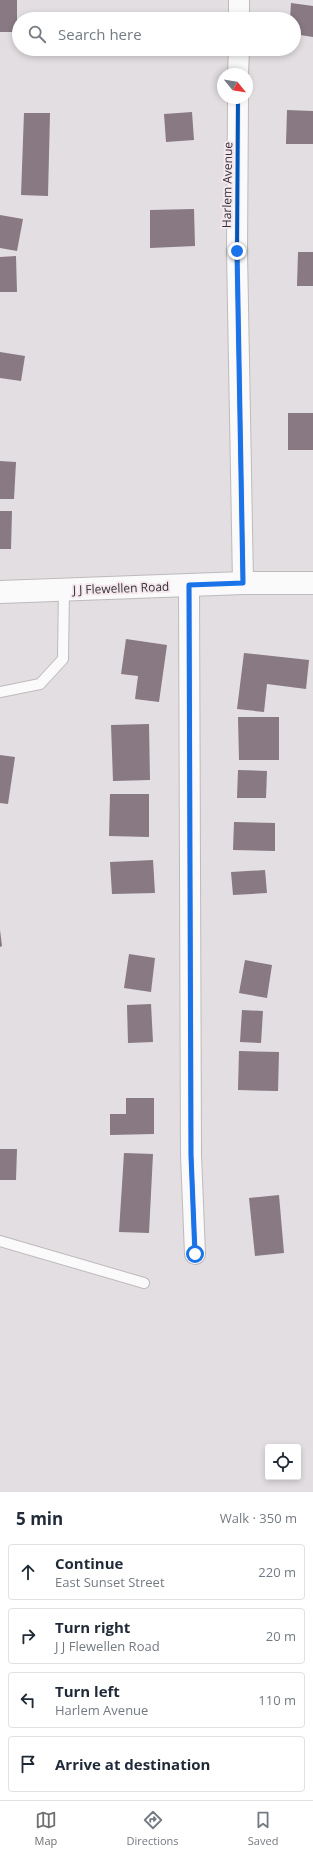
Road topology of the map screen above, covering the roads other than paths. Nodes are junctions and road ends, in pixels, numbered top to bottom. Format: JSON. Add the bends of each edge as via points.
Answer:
{"nodes":[{"id":1,"x":239,"y":0,"type":"edge"},
{"id":2,"x":239,"y":12,"type":"edge"},
{"id":3,"x":239,"y":56,"type":"edge"},
{"id":4,"x":238,"y":68,"type":"edge"},
{"id":5,"x":238,"y":104,"type":"edge"},
{"id":6,"x":243,"y":583,"type":"junction"},
{"id":7,"x":313,"y":584,"type":"edge"},
{"id":8,"x":189,"y":585,"type":"junction"},
{"id":9,"x":64,"y":590,"type":"junction"},
{"id":10,"x":0,"y":592,"type":"edge"},
{"id":11,"x":0,"y":692,"type":"edge"},
{"id":12,"x":0,"y":1241,"type":"edge"},
{"id":13,"x":195,"y":1254,"type":"dead end"},
{"id":14,"x":144,"y":1283,"type":"dead end"}],
"edges":[{"from":1,"to":2,"type":"street"},
{"from":3,"to":4,"type":"street"},
{"from":5,"to":6,"type":"street","name":"Harlem Avenue","via":[[237,251]]},
{"from":6,"to":7,"type":"street","name":"J J Flewellen Road"},
{"from":6,"to":8,"type":"street","name":"J J Flewellen Road"},
{"from":8,"to":9,"type":"street","name":"J J Flewellen Road"},
{"from":8,"to":13,"type":"street","via":[[191,1155]]},
{"from":9,"to":10,"type":"street","name":"J J Flewellen Road"},
{"from":9,"to":11,"type":"lane","via":[[63,659],[40,684]]},
{"from":12,"to":14,"type":"lane"}]}
